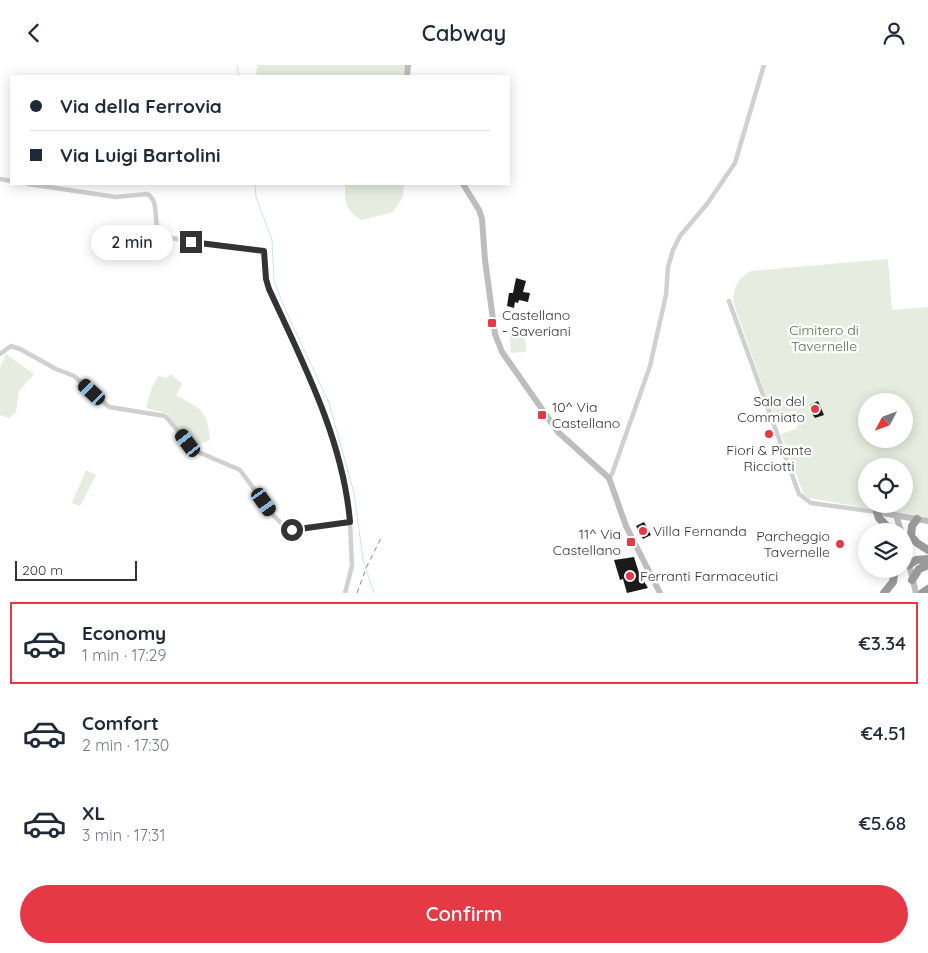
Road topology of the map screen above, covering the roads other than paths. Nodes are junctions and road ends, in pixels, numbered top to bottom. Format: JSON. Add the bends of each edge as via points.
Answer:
{"nodes":[{"id":1,"x":764,"y":65,"type":"edge"},
{"id":2,"x":35,"y":185,"type":"edge"},
{"id":3,"x":464,"y":185,"type":"edge"},
{"id":4,"x":729,"y":301,"type":"dead end"},
{"id":5,"x":0,"y":354,"type":"edge"},
{"id":6,"x":609,"y":478,"type":"junction"},
{"id":7,"x":858,"y":509,"type":"edge"},
{"id":8,"x":886,"y":513,"type":"joint"},
{"id":9,"x":896,"y":515,"type":"junction"},
{"id":10,"x":914,"y":518,"type":"junction"},
{"id":11,"x":928,"y":521,"type":"edge"},
{"id":12,"x":350,"y":522,"type":"junction"},
{"id":13,"x":896,"y":523,"type":"joint"},
{"id":14,"x":898,"y":523,"type":"edge"},
{"id":15,"x":909,"y":523,"type":"edge"},
{"id":16,"x":928,"y":550,"type":"edge"},
{"id":17,"x":928,"y":559,"type":"edge"},
{"id":18,"x":913,"y":562,"type":"edge"},
{"id":19,"x":928,"y":565,"type":"edge"},
{"id":20,"x":894,"y":578,"type":"edge"},
{"id":21,"x":912,"y":580,"type":"joint"},
{"id":22,"x":928,"y":590,"type":"edge"},
{"id":23,"x":345,"y":593,"type":"edge"},
{"id":24,"x":660,"y":593,"type":"edge"},
{"id":25,"x":884,"y":593,"type":"edge"},
{"id":26,"x":916,"y":593,"type":"edge"},
{"id":27,"x":922,"y":593,"type":"edge"}],
"edges":[{"from":1,"to":6,"type":"street","via":[[734,163],[673,250],[650,366]]},
{"from":2,"to":12,"type":"street","via":[[118,197],[147,194],[153,201],[156,227],[163,237],[264,251],[269,289],[323,406],[345,481]]},
{"from":3,"to":6,"type":"street","via":[[482,219],[495,334],[502,352],[558,432]]},
{"from":4,"to":7,"type":"street","via":[[799,493],[811,503]]},
{"from":5,"to":12,"type":"street","via":[[11,346],[20,349],[74,376],[109,407],[165,417],[196,451],[240,470],[287,529]]},
{"from":6,"to":24,"type":"street","via":[[626,526]]},
{"from":8,"to":9,"type":"street"},
{"from":8,"to":13,"type":"street"},
{"from":9,"to":10,"type":"street"},
{"from":9,"to":13,"type":"street"},
{"from":9,"to":14,"type":"street"},
{"from":10,"to":11,"type":"street"},
{"from":10,"to":15,"type":"street"},
{"from":10,"to":16,"type":"highway","via":[[911,536]]},
{"from":12,"to":23,"type":"street","via":[[352,566]]},
{"from":17,"to":18,"type":"highway"},
{"from":19,"to":21,"type":"highway","via":[[919,569]]},
{"from":20,"to":25,"type":"highway"},
{"from":21,"to":26,"type":"street"},
{"from":22,"to":27,"type":"highway"}]}
